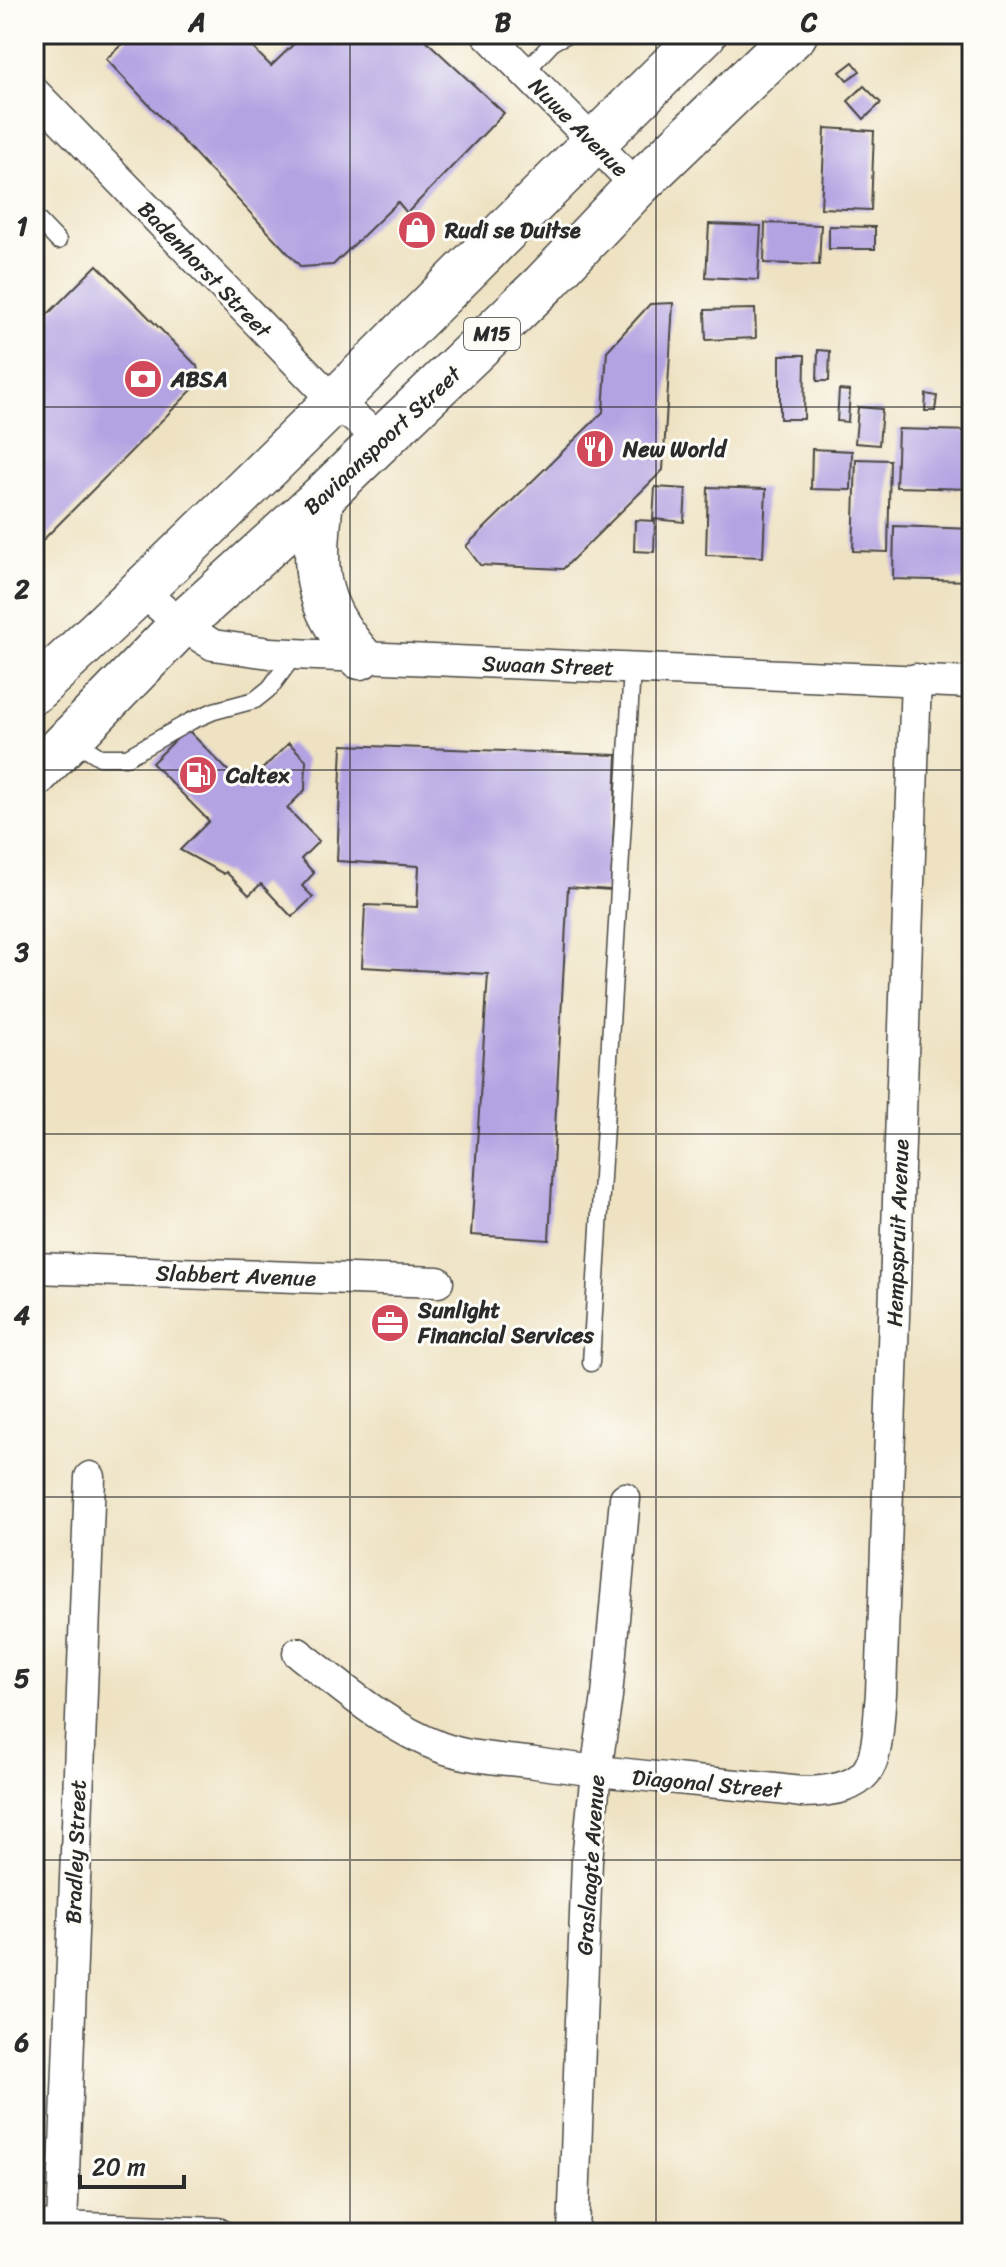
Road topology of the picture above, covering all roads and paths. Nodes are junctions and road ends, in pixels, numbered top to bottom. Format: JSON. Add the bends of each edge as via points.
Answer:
{"nodes":[{"id":1,"x":487,"y":34,"type":"edge"},
{"id":2,"x":569,"y":34,"type":"edge"},
{"id":3,"x":704,"y":34,"type":"edge"},
{"id":4,"x":795,"y":34,"type":"edge"},
{"id":5,"x":524,"y":73,"type":"junction"},
{"id":6,"x":34,"y":92,"type":"edge"},
{"id":7,"x":592,"y":143,"type":"junction"},
{"id":8,"x":637,"y":186,"type":"junction"},
{"id":9,"x":34,"y":216,"type":"edge"},
{"id":10,"x":58,"y":241,"type":"dead end"},
{"id":11,"x":335,"y":402,"type":"junction"},
{"id":12,"x":382,"y":440,"type":"junction"},
{"id":13,"x":321,"y":498,"type":"junction"},
{"id":14,"x":142,"y":591,"type":"junction"},
{"id":15,"x":181,"y":625,"type":"junction"},
{"id":16,"x":295,"y":654,"type":"junction"},
{"id":17,"x":360,"y":657,"type":"junction"},
{"id":18,"x":632,"y":669,"type":"junction"},
{"id":19,"x":916,"y":679,"type":"junction"},
{"id":20,"x":972,"y":683,"type":"edge"},
{"id":21,"x":34,"y":691,"type":"edge"},
{"id":22,"x":72,"y":739,"type":"junction"},
{"id":23,"x":34,"y":776,"type":"edge"},
{"id":24,"x":34,"y":1268,"type":"edge"},
{"id":25,"x":438,"y":1282,"type":"dead end"},
{"id":26,"x":591,"y":1363,"type":"dead end"},
{"id":27,"x":90,"y":1477,"type":"dead end"},
{"id":28,"x":625,"y":1498,"type":"dead end"},
{"id":29,"x":298,"y":1653,"type":"dead end"},
{"id":30,"x":596,"y":1772,"type":"junction"},
{"id":31,"x":858,"y":1782,"type":"joint"},
{"id":32,"x":48,"y":2227,"type":"edge"},
{"id":33,"x":218,"y":2233,"type":"edge"},
{"id":34,"x":573,"y":2233,"type":"edge"}],
"edges":[{"from":1,"to":5,"type":"street","name":"Nuwe Avenue"},
{"from":2,"to":5,"type":"lane","via":[[554,41]]},
{"from":3,"to":7,"type":"main road","number":"M15"},
{"from":4,"to":8,"type":"main road","name":"Baviaanspoort Street","number":"M15"},
{"from":5,"to":7,"type":"street","name":"Nuwe Avenue"},
{"from":6,"to":11,"type":"street","name":"Badenhorst Street"},
{"from":7,"to":8,"type":"street","name":"Nuwe Avenue"},
{"from":7,"to":11,"type":"main road","number":"M15"},
{"from":8,"to":12,"type":"main road","name":"Baviaanspoort Street","number":"M15"},
{"from":9,"to":10,"type":"lane"},
{"from":11,"to":12,"type":"street","name":"Badenhorst Street"},
{"from":11,"to":14,"type":"main road","number":"M15"},
{"from":12,"to":13,"type":"main road","name":"Baviaanspoort Street","number":"M15"},
{"from":13,"to":15,"type":"main road","name":"Baviaanspoort Street","number":"M15"},
{"from":13,"to":17,"type":"main road","via":[[317,580],[330,618]]},
{"from":14,"to":15,"type":"street","name":"Swaan Street"},
{"from":14,"to":21,"type":"main road","number":"M15"},
{"from":15,"to":16,"type":"street","name":"Swaan Street","via":[[213,645]]},
{"from":15,"to":22,"type":"main road","name":"Baviaanspoort Street","number":"M15"},
{"from":16,"to":17,"type":"street","name":"Swaan Street"},
{"from":16,"to":22,"type":"lane","via":[[255,700],[203,716],[127,757],[100,757]]},
{"from":17,"to":18,"type":"street","name":"Swaan Street"},
{"from":18,"to":19,"type":"street","name":"Swaan Street"},
{"from":18,"to":26,"type":"lane"},
{"from":19,"to":20,"type":"street","name":"Swaan Street"},
{"from":19,"to":31,"type":"street","name":"Hempspruit Avenue","via":[[881,1693],[876,1751]]},
{"from":22,"to":23,"type":"main road","name":"Baviaanspoort Street","number":"M15"},
{"from":24,"to":25,"type":"street","name":"Slabbert Avenue"},
{"from":27,"to":32,"type":"street","name":"Bradley Street"},
{"from":28,"to":30,"type":"street","name":"Graslaagte Avenue"},
{"from":29,"to":30,"type":"street","name":"Diagonal Street","via":[[369,1708],[441,1747]]},
{"from":30,"to":31,"type":"street","name":"Diagonal Street","via":[[802,1792],[837,1790]]},
{"from":30,"to":34,"type":"street","name":"Graslaagte Avenue","via":[[587,1860]]},
{"from":32,"to":33,"type":"street"}]}
